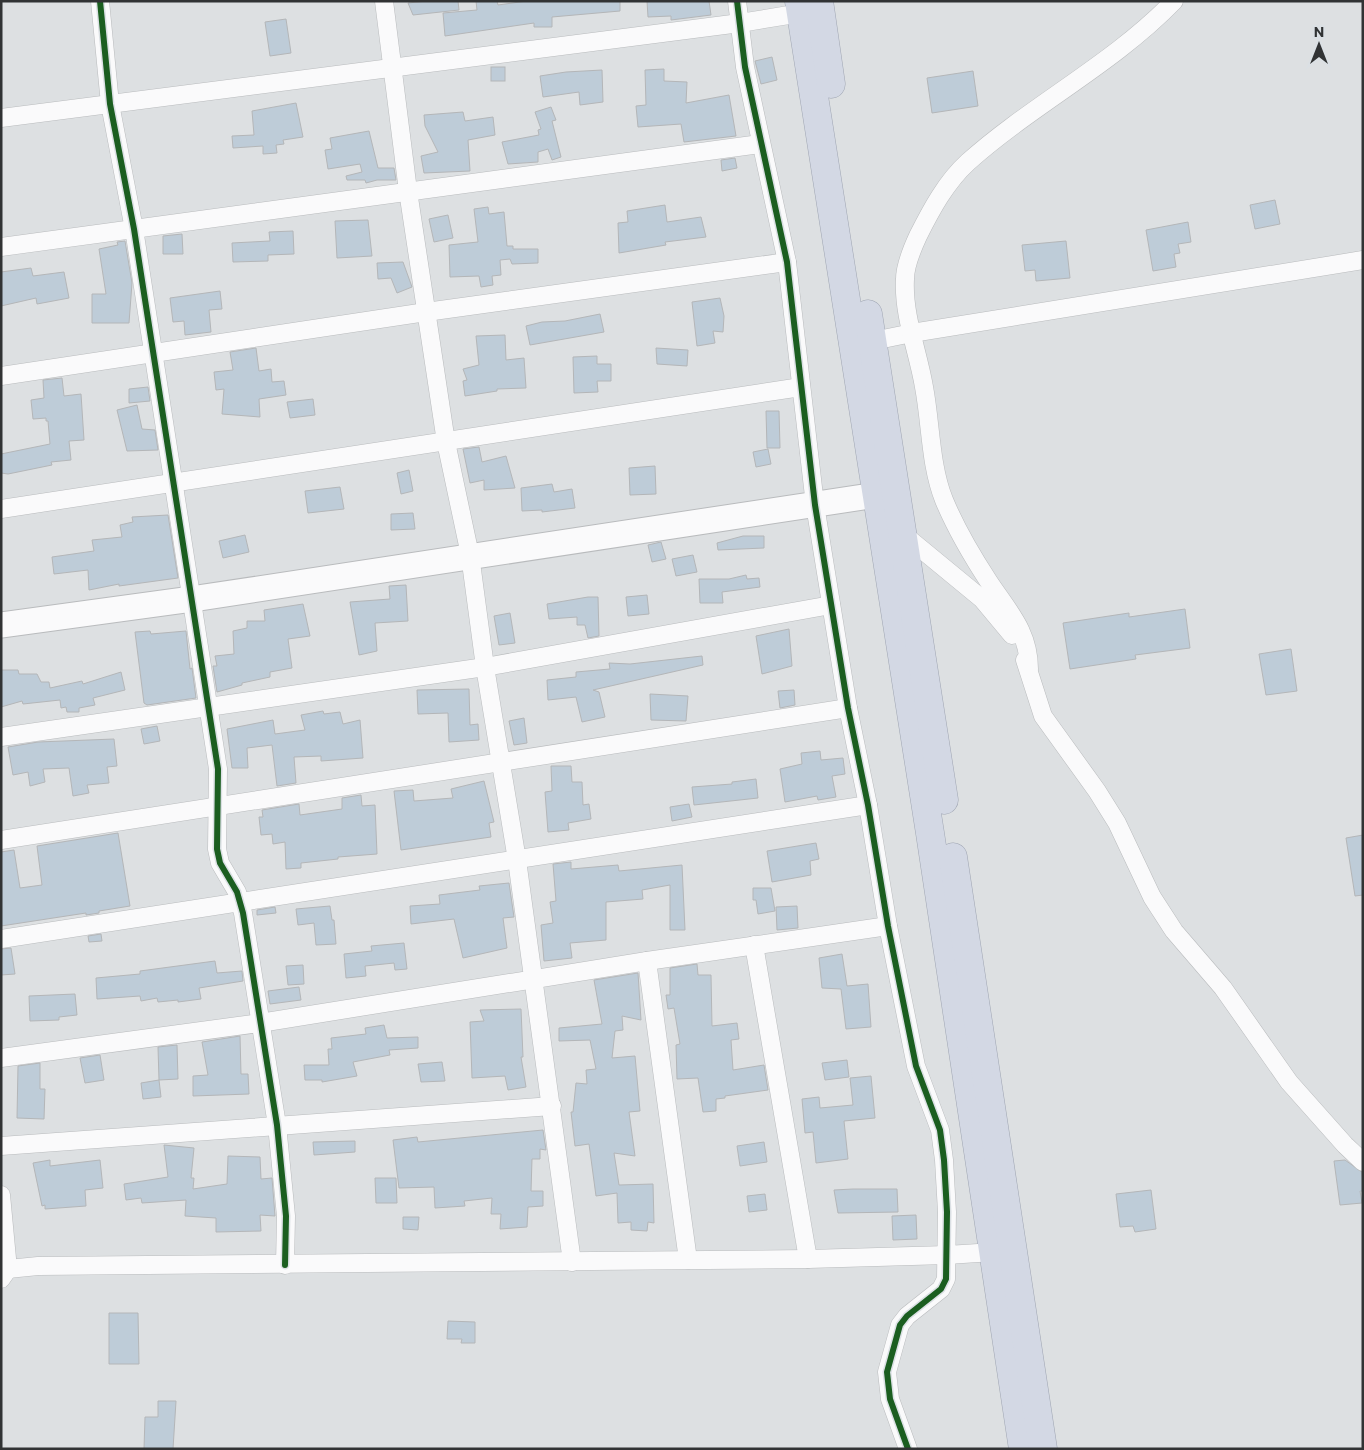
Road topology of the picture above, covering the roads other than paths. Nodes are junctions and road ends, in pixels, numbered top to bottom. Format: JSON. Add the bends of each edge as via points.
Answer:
{"nodes":[{"id":1,"x":100,"y":1,"type":"edge"},
{"id":2,"x":384,"y":1,"type":"edge"},
{"id":3,"x":737,"y":1,"type":"edge"},
{"id":4,"x":1174,"y":1,"type":"edge"},
{"id":5,"x":806,"y":5,"type":"edge"},
{"id":6,"x":740,"y":23,"type":"junction"},
{"id":7,"x":393,"y":66,"type":"junction"},
{"id":8,"x":110,"y":104,"type":"junction"},
{"id":9,"x":1,"y":118,"type":"edge"},
{"id":10,"x":760,"y":144,"type":"junction"},
{"id":11,"x":408,"y":191,"type":"junction"},
{"id":12,"x":134,"y":229,"type":"junction"},
{"id":13,"x":1,"y":247,"type":"edge"},
{"id":14,"x":1363,"y":260,"type":"edge"},
{"id":15,"x":787,"y":262,"type":"junction"},
{"id":16,"x":426,"y":312,"type":"junction"},
{"id":17,"x":912,"y":333,"type":"junction"},
{"id":18,"x":873,"y":341,"type":"junction"},
{"id":19,"x":154,"y":353,"type":"junction"},
{"id":20,"x":1,"y":376,"type":"edge"},
{"id":21,"x":802,"y":387,"type":"junction"},
{"id":22,"x":446,"y":442,"type":"junction"},
{"id":23,"x":174,"y":481,"type":"junction"},
{"id":24,"x":886,"y":494,"type":"junction"},
{"id":25,"x":815,"y":505,"type":"junction"},
{"id":26,"x":1,"y":508,"type":"edge"},
{"id":27,"x":903,"y":534,"type":"junction"},
{"id":28,"x":470,"y":555,"type":"junction"},
{"id":29,"x":192,"y":598,"type":"junction"},
{"id":30,"x":831,"y":605,"type":"junction"},
{"id":31,"x":1,"y":625,"type":"edge"},
{"id":32,"x":485,"y":667,"type":"junction"},
{"id":33,"x":1029,"y":669,"type":"junction"},
{"id":34,"x":848,"y":708,"type":"junction"},
{"id":35,"x":208,"y":709,"type":"junction"},
{"id":36,"x":1,"y":737,"type":"edge"},
{"id":37,"x":500,"y":762,"type":"junction"},
{"id":38,"x":868,"y":805,"type":"junction"},
{"id":39,"x":218,"y":806,"type":"junction"},
{"id":40,"x":1,"y":840,"type":"edge"},
{"id":41,"x":518,"y":860,"type":"junction"},
{"id":42,"x":240,"y":901,"type":"junction"},
{"id":43,"x":888,"y":926,"type":"junction"},
{"id":44,"x":1,"y":939,"type":"edge"},
{"id":45,"x":754,"y":945,"type":"junction"},
{"id":46,"x":647,"y":961,"type":"junction"},
{"id":47,"x":533,"y":980,"type":"junction"},
{"id":48,"x":260,"y":1023,"type":"junction"},
{"id":49,"x":1,"y":1058,"type":"edge"},
{"id":50,"x":552,"y":1106,"type":"junction"},
{"id":51,"x":277,"y":1125,"type":"junction"},
{"id":52,"x":1,"y":1146,"type":"edge"},
{"id":53,"x":1363,"y":1162,"type":"edge"},
{"id":54,"x":1,"y":1195,"type":"edge"},
{"id":55,"x":3,"y":1233,"type":"edge"},
{"id":56,"x":994,"y":1252,"type":"junction"},
{"id":57,"x":947,"y":1255,"type":"junction"},
{"id":58,"x":688,"y":1260,"type":"junction"},
{"id":59,"x":808,"y":1260,"type":"junction"},
{"id":60,"x":572,"y":1262,"type":"junction"},
{"id":61,"x":285,"y":1265,"type":"junction"},
{"id":62,"x":5,"y":1274,"type":"edge"},
{"id":63,"x":908,"y":1449,"type":"edge"},
{"id":64,"x":1023,"y":1449,"type":"edge"},
{"id":65,"x":1043,"y":1449,"type":"edge"}],
"edges":[{"from":1,"to":8,"type":"street"},
{"from":2,"to":7,"type":"street"},
{"from":3,"to":6,"type":"street"},
{"from":4,"to":17,"type":"street","via":[[1140,33],[967,162],[953,179],[927,219],[904,276],[905,304]]},
{"from":5,"to":6,"type":"street"},
{"from":5,"to":18,"type":"highway"},
{"from":5,"to":24,"type":"highway"},
{"from":6,"to":7,"type":"street"},
{"from":6,"to":10,"type":"street"},
{"from":7,"to":8,"type":"street"},
{"from":7,"to":11,"type":"street"},
{"from":8,"to":9,"type":"street"},
{"from":8,"to":12,"type":"street"},
{"from":10,"to":11,"type":"street"},
{"from":10,"to":15,"type":"street"},
{"from":11,"to":12,"type":"street"},
{"from":11,"to":16,"type":"street"},
{"from":12,"to":13,"type":"street"},
{"from":12,"to":19,"type":"street"},
{"from":14,"to":17,"type":"street"},
{"from":15,"to":16,"type":"street"},
{"from":15,"to":21,"type":"street"},
{"from":16,"to":19,"type":"street"},
{"from":16,"to":22,"type":"street"},
{"from":17,"to":18,"type":"street"},
{"from":17,"to":33,"type":"street","via":[[944,498],[978,565],[1019,626],[1028,650]]},
{"from":18,"to":24,"type":"highway"},
{"from":19,"to":20,"type":"street"},
{"from":19,"to":23,"type":"street"},
{"from":21,"to":22,"type":"street"},
{"from":21,"to":25,"type":"street"},
{"from":22,"to":23,"type":"street"},
{"from":22,"to":28,"type":"street"},
{"from":23,"to":26,"type":"street"},
{"from":23,"to":29,"type":"street"},
{"from":24,"to":25,"type":"street"},
{"from":24,"to":27,"type":"highway"},
{"from":24,"to":56,"type":"highway"},
{"from":25,"to":28,"type":"street"},
{"from":25,"to":30,"type":"street"},
{"from":27,"to":33,"type":"street","via":[[982,599],[1016,642]]},
{"from":27,"to":65,"type":"highway"},
{"from":28,"to":29,"type":"street"},
{"from":28,"to":32,"type":"street"},
{"from":29,"to":31,"type":"street"},
{"from":29,"to":35,"type":"street"},
{"from":30,"to":32,"type":"street"},
{"from":30,"to":34,"type":"street"},
{"from":32,"to":35,"type":"street"},
{"from":32,"to":37,"type":"street"},
{"from":33,"to":53,"type":"street","via":[[1043,716],[1097,791],[1152,897],[1174,931],[1223,988],[1289,1082]]},
{"from":34,"to":37,"type":"street"},
{"from":34,"to":38,"type":"street"},
{"from":35,"to":36,"type":"street"},
{"from":35,"to":39,"type":"street","via":[[218,769]]},
{"from":37,"to":39,"type":"street"},
{"from":37,"to":41,"type":"street"},
{"from":38,"to":41,"type":"street"},
{"from":38,"to":43,"type":"street"},
{"from":39,"to":40,"type":"street"},
{"from":39,"to":42,"type":"street","via":[[217,849],[220,863]]},
{"from":41,"to":42,"type":"street"},
{"from":41,"to":47,"type":"street"},
{"from":42,"to":44,"type":"street"},
{"from":42,"to":48,"type":"street"},
{"from":43,"to":45,"type":"street"},
{"from":43,"to":57,"type":"street","via":[[916,1066],[940,1130]]},
{"from":45,"to":46,"type":"street"},
{"from":45,"to":59,"type":"street"},
{"from":46,"to":47,"type":"street"},
{"from":46,"to":58,"type":"street"},
{"from":47,"to":48,"type":"street"},
{"from":47,"to":50,"type":"street"},
{"from":48,"to":49,"type":"street"},
{"from":48,"to":51,"type":"street"},
{"from":50,"to":51,"type":"street"},
{"from":50,"to":60,"type":"street"},
{"from":51,"to":52,"type":"street"},
{"from":51,"to":61,"type":"street","via":[[286,1216]]},
{"from":54,"to":55,"type":"street"},
{"from":55,"to":62,"type":"street"},
{"from":56,"to":57,"type":"street"},
{"from":56,"to":64,"type":"highway"},
{"from":57,"to":59,"type":"street"},
{"from":57,"to":63,"type":"street","via":[[946,1279],[941,1289],[900,1325],[887,1372],[890,1399]]},
{"from":58,"to":59,"type":"street"},
{"from":58,"to":60,"type":"street"},
{"from":60,"to":61,"type":"street"},
{"from":61,"to":62,"type":"street","via":[[54,1266]]}]}
